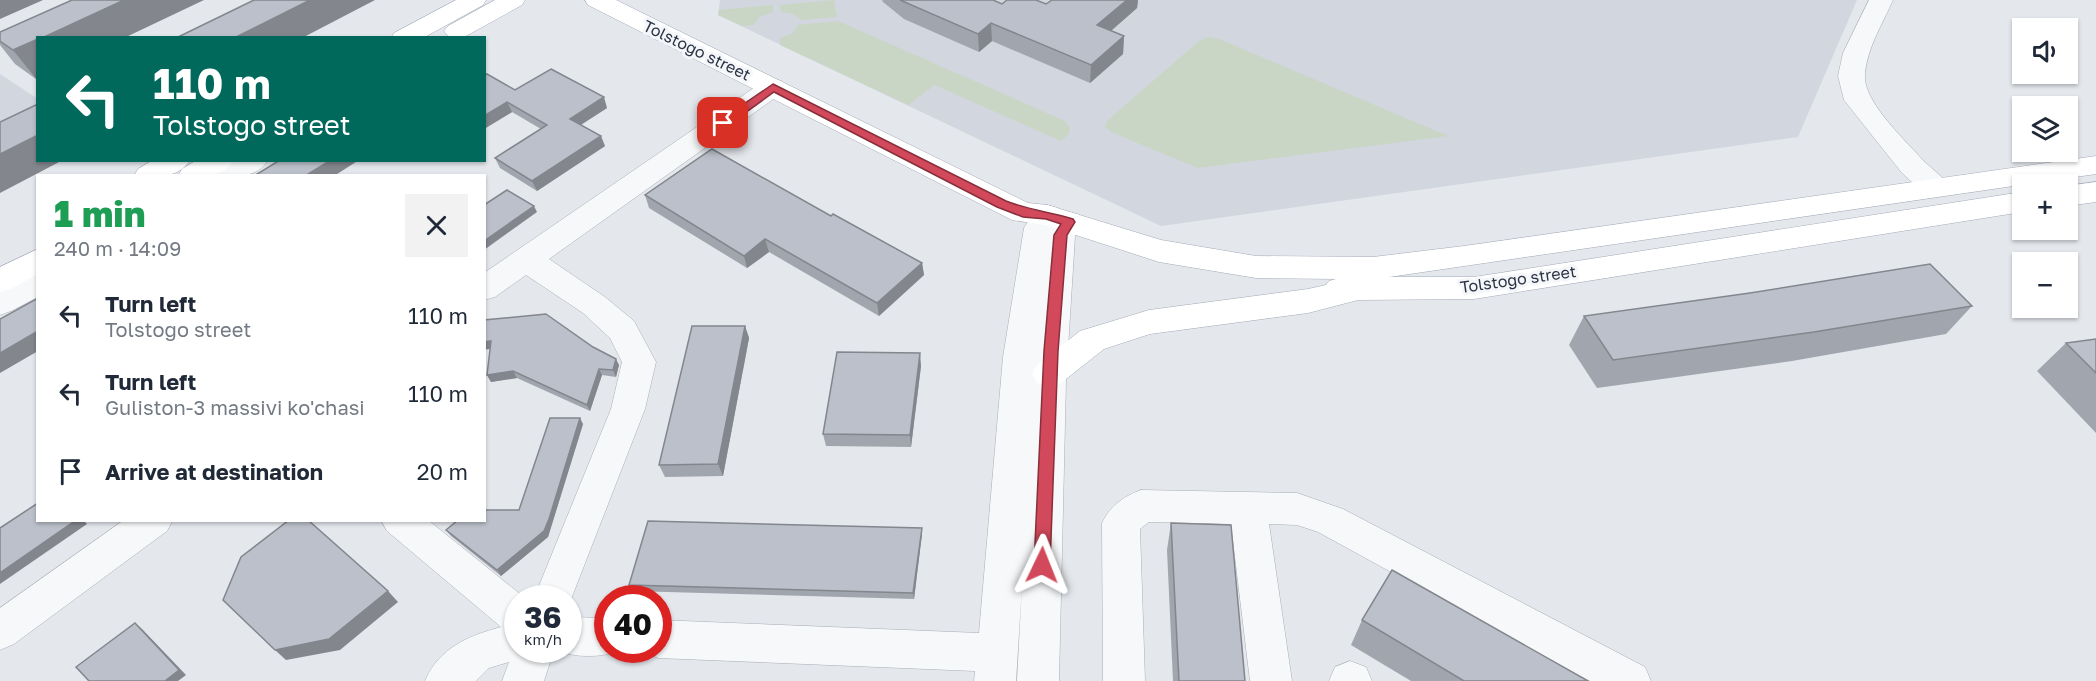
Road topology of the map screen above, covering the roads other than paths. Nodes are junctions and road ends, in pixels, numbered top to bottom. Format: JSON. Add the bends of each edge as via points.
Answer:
{"nodes":[{"id":1,"x":474,"y":0,"type":"edge"},
{"id":2,"x":513,"y":0,"type":"edge"},
{"id":3,"x":597,"y":0,"type":"edge"},
{"id":4,"x":1881,"y":0,"type":"edge"},
{"id":5,"x":407,"y":36,"type":"edge"},
{"id":6,"x":449,"y":36,"type":"edge"},
{"id":7,"x":773,"y":87,"type":"junction"},
{"id":8,"x":172,"y":162,"type":"edge"},
{"id":9,"x":216,"y":162,"type":"edge"},
{"id":10,"x":251,"y":162,"type":"edge"},
{"id":11,"x":2096,"y":165,"type":"edge"},
{"id":12,"x":152,"y":174,"type":"edge"},
{"id":13,"x":196,"y":174,"type":"edge"},
{"id":14,"x":230,"y":174,"type":"edge"},
{"id":15,"x":1935,"y":187,"type":"junction"},
{"id":16,"x":2096,"y":192,"type":"edge"},
{"id":17,"x":2078,"y":194,"type":"edge"},
{"id":18,"x":2012,"y":203,"type":"edge"},
{"id":19,"x":1048,"y":222,"type":"junction"},
{"id":20,"x":36,"y":237,"type":"edge"},
{"id":21,"x":0,"y":256,"type":"edge"},
{"id":22,"x":527,"y":260,"type":"junction"},
{"id":23,"x":36,"y":261,"type":"edge"},
{"id":24,"x":0,"y":281,"type":"edge"},
{"id":25,"x":36,"y":283,"type":"edge"},
{"id":26,"x":486,"y":288,"type":"edge"},
{"id":27,"x":1354,"y":290,"type":"junction"},
{"id":28,"x":0,"y":303,"type":"edge"},
{"id":29,"x":1049,"y":374,"type":"junction"},
{"id":30,"x":1248,"y":508,"type":"junction"},
{"id":31,"x":151,"y":522,"type":"edge"},
{"id":32,"x":402,"y":522,"type":"edge"},
{"id":33,"x":558,"y":585,"type":"edge"},
{"id":34,"x":504,"y":605,"type":"edge"},
{"id":35,"x":0,"y":631,"type":"edge"},
{"id":36,"x":672,"y":640,"type":"edge"},
{"id":37,"x":504,"y":645,"type":"edge"},
{"id":38,"x":529,"y":663,"type":"edge"},
{"id":39,"x":995,"y":667,"type":"edge"},
{"id":40,"x":446,"y":681,"type":"edge"},
{"id":41,"x":523,"y":681,"type":"edge"},
{"id":42,"x":1038,"y":681,"type":"edge"},
{"id":43,"x":1124,"y":681,"type":"edge"},
{"id":44,"x":1271,"y":681,"type":"edge"},
{"id":45,"x":1630,"y":681,"type":"edge"}],
"edges":[{"from":1,"to":5,"type":"main road"},
{"from":2,"to":6,"type":"main road"},
{"from":3,"to":7,"type":"main road","name":"Tolstogo street"},
{"from":4,"to":15,"type":"street","via":[[1854,60],[1851,76],[1857,100],[1912,166]]},
{"from":7,"to":19,"type":"main road","name":"Tolstogo street"},
{"from":7,"to":22,"type":"street"},
{"from":8,"to":12,"type":"main road"},
{"from":9,"to":13,"type":"main road"},
{"from":10,"to":14,"type":"street"},
{"from":11,"to":15,"type":"main road","name":"Tolstogo street"},
{"from":15,"to":19,"type":"main road","name":"Tolstogo street","via":[[1373,268],[1256,267],[1159,251]]},
{"from":16,"to":17,"type":"main road"},
{"from":18,"to":27,"type":"main road","name":"Tolstogo street","via":[[1474,288]]},
{"from":19,"to":27,"type":"main road","name":"Tolstogo street","via":[[1146,266],[1223,282]]},
{"from":19,"to":29,"type":"street"},
{"from":19,"to":39,"type":"street","via":[[1020,357]]},
{"from":20,"to":21,"type":"main road"},
{"from":22,"to":26,"type":"street"},
{"from":22,"to":33,"type":"street","via":[[594,305],[622,330],[639,362],[628,409]]},
{"from":23,"to":24,"type":"main road"},
{"from":25,"to":28,"type":"street"},
{"from":27,"to":29,"type":"main road","via":[[1308,301],[1149,322],[1092,340]]},
{"from":29,"to":42,"type":"street"},
{"from":30,"to":43,"type":"street","via":[[1141,506],[1121,523]]},
{"from":30,"to":44,"type":"street"},
{"from":30,"to":45,"type":"street","via":[[1297,509],[1330,520]]},
{"from":31,"to":35,"type":"street"},
{"from":32,"to":34,"type":"street"},
{"from":36,"to":39,"type":"street"},
{"from":37,"to":40,"type":"street","via":[[477,653]]},
{"from":38,"to":41,"type":"street"}]}
